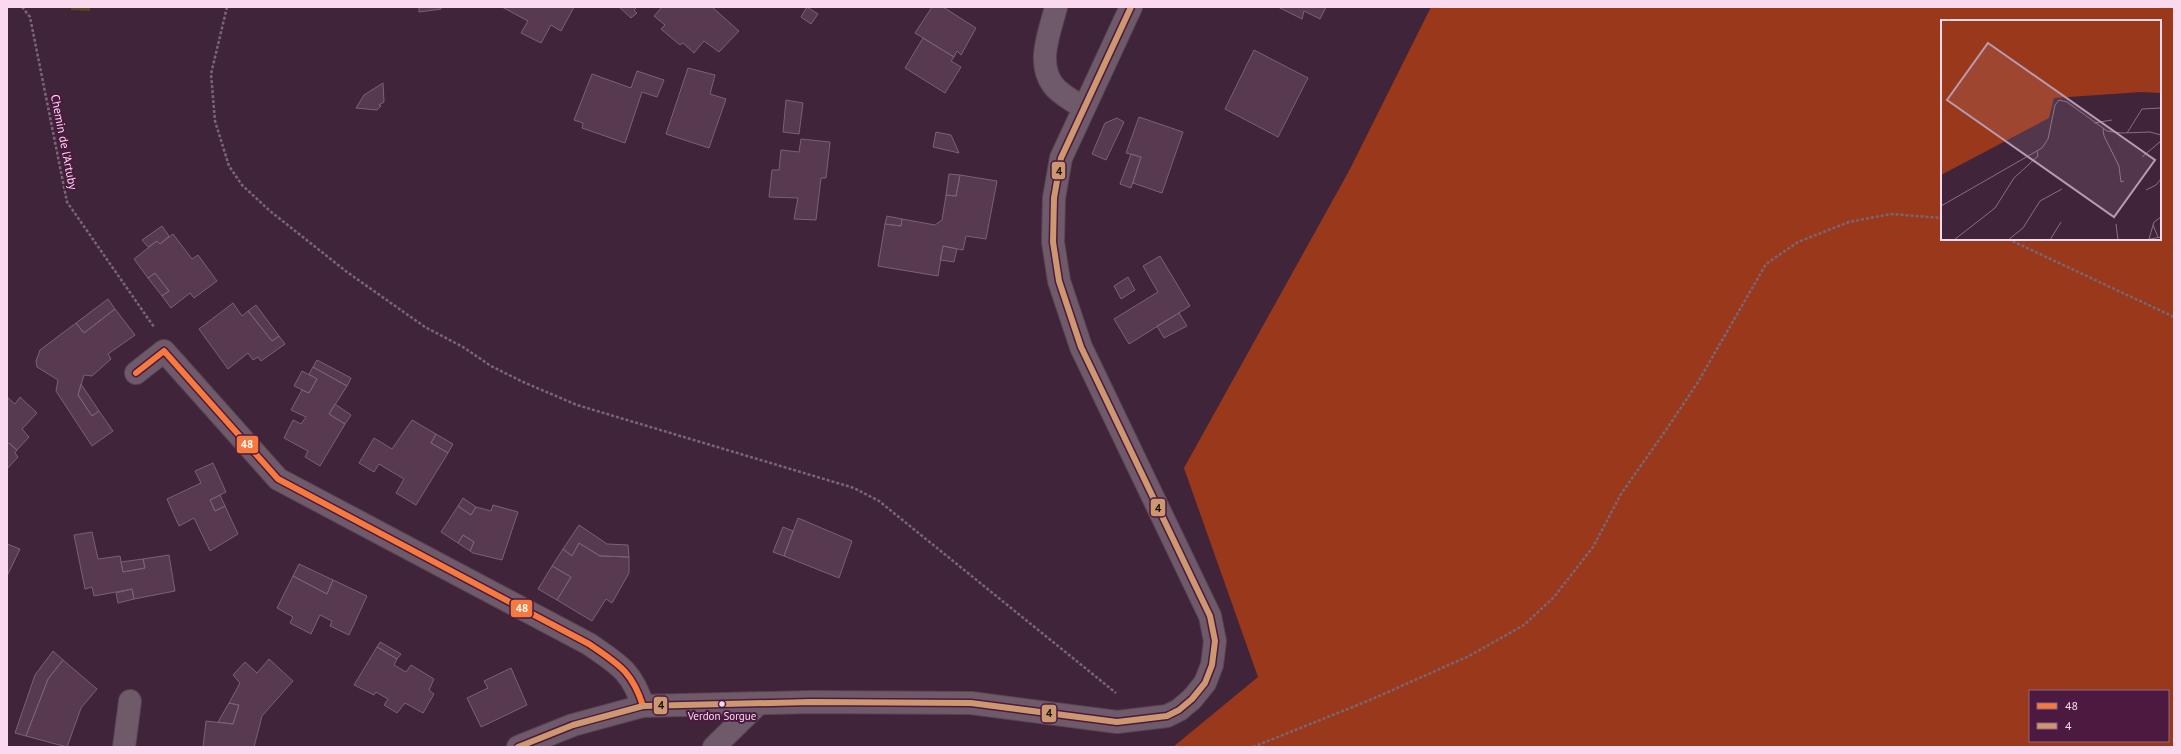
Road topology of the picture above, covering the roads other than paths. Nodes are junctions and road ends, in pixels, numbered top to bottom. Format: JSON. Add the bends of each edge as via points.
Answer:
{"nodes":[{"id":1,"x":1056,"y":7,"type":"edge"},
{"id":2,"x":1131,"y":7,"type":"edge"},
{"id":3,"x":1083,"y":108,"type":"junction"},
{"id":4,"x":136,"y":373,"type":"dead end"},
{"id":5,"x":130,"y":701,"type":"dead end"},
{"id":6,"x":758,"y":704,"type":"junction"},
{"id":7,"x":643,"y":706,"type":"junction"},
{"id":8,"x":124,"y":747,"type":"edge"},
{"id":9,"x":518,"y":747,"type":"edge"},
{"id":10,"x":714,"y":747,"type":"edge"}],
"edges":[{"from":1,"to":3,"type":"street","via":[[1046,45],[1044,66],[1053,86]]},
{"from":2,"to":3,"type":"street"},
{"from":3,"to":6,"type":"street","via":[[1061,158],[1054,198],[1053,242],[1059,281],[1081,347],[1210,616],[1215,641],[1212,665],[1205,683],[1192,699],[1167,716],[1117,722],[971,703]]},
{"from":4,"to":7,"type":"street","via":[[164,352],[278,479],[589,644],[622,667],[637,688]]},
{"from":5,"to":8,"type":"street"},
{"from":6,"to":7,"type":"street"},
{"from":6,"to":10,"type":"street"},
{"from":7,"to":9,"type":"street","via":[[573,725]]}]}
